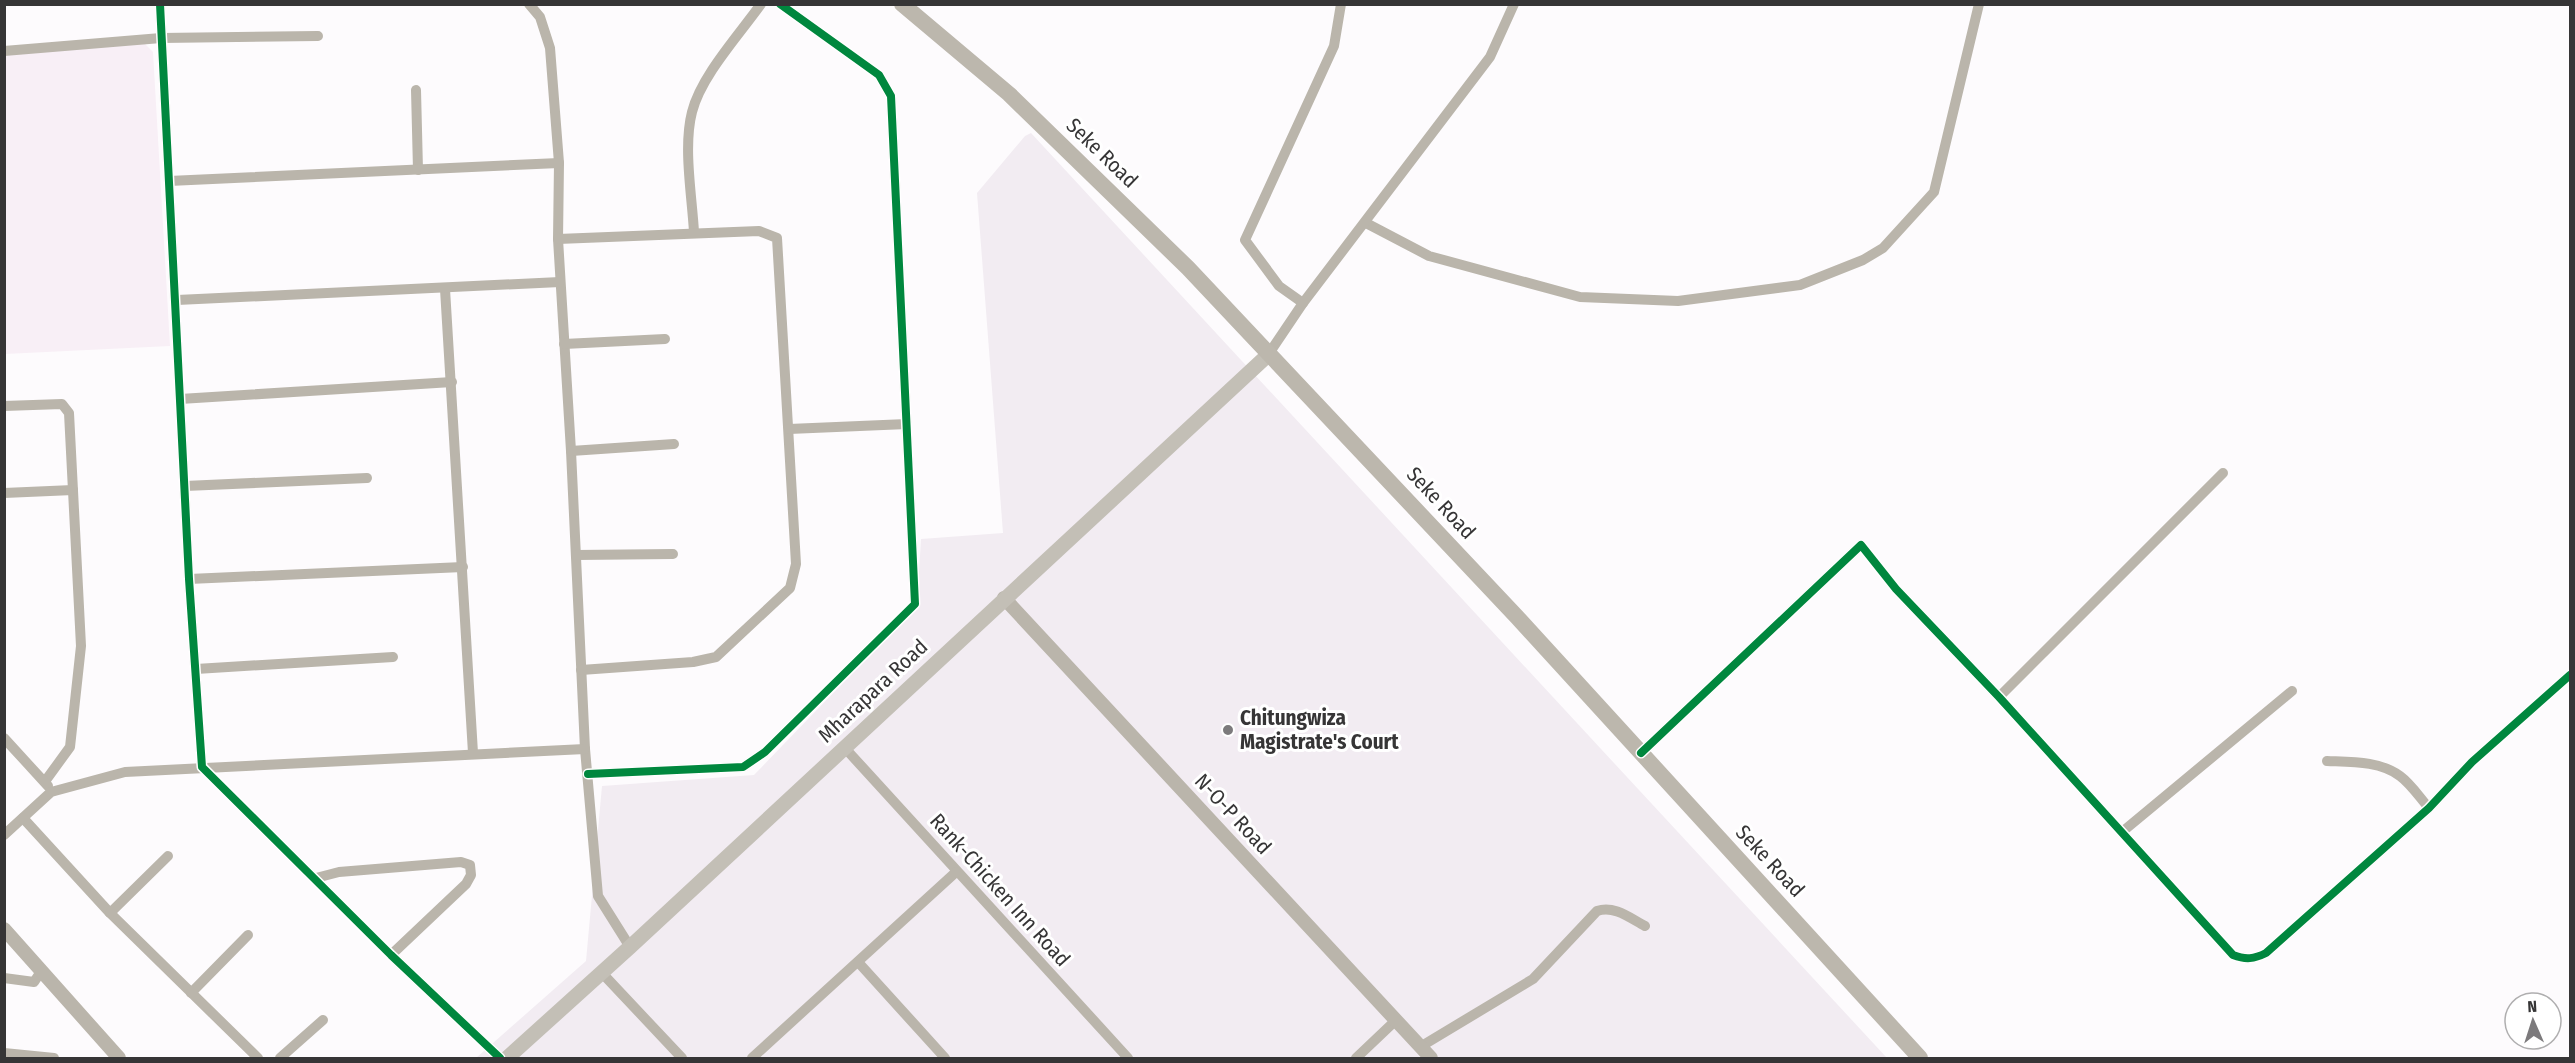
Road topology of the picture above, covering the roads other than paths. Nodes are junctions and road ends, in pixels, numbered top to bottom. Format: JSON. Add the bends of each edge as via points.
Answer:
{"nodes":[{"id":1,"x":160,"y":4,"type":"edge"},
{"id":2,"x":529,"y":4,"type":"edge"},
{"id":3,"x":761,"y":4,"type":"edge"},
{"id":4,"x":780,"y":4,"type":"edge"},
{"id":5,"x":902,"y":4,"type":"edge"},
{"id":6,"x":1341,"y":4,"type":"edge"},
{"id":7,"x":1514,"y":4,"type":"edge"},
{"id":8,"x":1979,"y":4,"type":"edge"},
{"id":9,"x":318,"y":36,"type":"dead end"},
{"id":10,"x":161,"y":38,"type":"junction"},
{"id":11,"x":4,"y":51,"type":"edge"},
{"id":12,"x":416,"y":90,"type":"dead end"},
{"id":13,"x":559,"y":163,"type":"junction"},
{"id":14,"x":418,"y":170,"type":"junction"},
{"id":15,"x":169,"y":181,"type":"junction"},
{"id":16,"x":1366,"y":223,"type":"junction"},
{"id":17,"x":694,"y":232,"type":"junction"},
{"id":18,"x":558,"y":239,"type":"junction"},
{"id":19,"x":560,"y":282,"type":"junction"},
{"id":20,"x":446,"y":289,"type":"junction"},
{"id":21,"x":177,"y":300,"type":"junction"},
{"id":22,"x":1303,"y":303,"type":"junction"},
{"id":23,"x":665,"y":339,"type":"dead end"},
{"id":24,"x":564,"y":344,"type":"junction"},
{"id":25,"x":1268,"y":355,"type":"junction"},
{"id":26,"x":452,"y":382,"type":"junction"},
{"id":27,"x":180,"y":399,"type":"junction"},
{"id":28,"x":4,"y":406,"type":"edge"},
{"id":29,"x":907,"y":424,"type":"junction"},
{"id":30,"x":789,"y":429,"type":"junction"},
{"id":31,"x":674,"y":444,"type":"dead end"},
{"id":32,"x":571,"y":451,"type":"junction"},
{"id":33,"x":2223,"y":473,"type":"dead end"},
{"id":34,"x":367,"y":478,"type":"dead end"},
{"id":35,"x":185,"y":486,"type":"junction"},
{"id":36,"x":73,"y":490,"type":"junction"},
{"id":37,"x":4,"y":493,"type":"edge"},
{"id":38,"x":673,"y":554,"type":"dead end"},
{"id":39,"x":576,"y":555,"type":"junction"},
{"id":40,"x":464,"y":567,"type":"junction"},
{"id":41,"x":189,"y":579,"type":"junction"},
{"id":42,"x":1004,"y":598,"type":"junction"},
{"id":43,"x":393,"y":657,"type":"dead end"},
{"id":44,"x":196,"y":669,"type":"junction"},
{"id":45,"x":581,"y":670,"type":"junction"},
{"id":46,"x":2571,"y":675,"type":"edge"},
{"id":47,"x":2292,"y":691,"type":"dead end"},
{"id":48,"x":1999,"y":697,"type":"junction"},
{"id":49,"x":4,"y":738,"type":"edge"},
{"id":50,"x":844,"y":747,"type":"junction"},
{"id":51,"x":585,"y":749,"type":"junction"},
{"id":52,"x":473,"y":753,"type":"junction"},
{"id":53,"x":1641,"y":753,"type":"junction"},
{"id":54,"x":2327,"y":761,"type":"dead end"},
{"id":55,"x":202,"y":767,"type":"junction"},
{"id":56,"x":588,"y":774,"type":"junction"},
{"id":57,"x":46,"y":780,"type":"junction"},
{"id":58,"x":51,"y":792,"type":"junction"},
{"id":59,"x":2429,"y":808,"type":"junction"},
{"id":60,"x":23,"y":818,"type":"junction"},
{"id":61,"x":2122,"y":832,"type":"junction"},
{"id":62,"x":4,"y":835,"type":"edge"},
{"id":63,"x":168,"y":856,"type":"dead end"},
{"id":64,"x":956,"y":872,"type":"junction"},
{"id":65,"x":316,"y":878,"type":"junction"},
{"id":66,"x":110,"y":913,"type":"junction"},
{"id":67,"x":1645,"y":926,"type":"dead end"},
{"id":68,"x":4,"y":929,"type":"edge"},
{"id":69,"x":248,"y":935,"type":"dead end"},
{"id":70,"x":630,"y":947,"type":"junction"},
{"id":71,"x":391,"y":955,"type":"junction"},
{"id":72,"x":858,"y":962,"type":"junction"},
{"id":73,"x":42,"y":970,"type":"junction"},
{"id":74,"x":602,"y":974,"type":"junction"},
{"id":75,"x":4,"y":978,"type":"edge"},
{"id":76,"x":191,"y":993,"type":"junction"},
{"id":77,"x":322,"y":1020,"type":"dead end"},
{"id":78,"x":1396,"y":1020,"type":"junction"},
{"id":79,"x":1420,"y":1047,"type":"junction"},
{"id":80,"x":4,"y":1053,"type":"edge"},
{"id":81,"x":54,"y":1059,"type":"edge"},
{"id":82,"x":119,"y":1059,"type":"edge"},
{"id":83,"x":258,"y":1059,"type":"edge"},
{"id":84,"x":280,"y":1059,"type":"edge"},
{"id":85,"x":500,"y":1059,"type":"edge"},
{"id":86,"x":507,"y":1059,"type":"edge"},
{"id":87,"x":682,"y":1059,"type":"edge"},
{"id":88,"x":752,"y":1059,"type":"edge"},
{"id":89,"x":945,"y":1059,"type":"edge"},
{"id":90,"x":1128,"y":1059,"type":"edge"},
{"id":91,"x":1356,"y":1059,"type":"edge"},
{"id":92,"x":1431,"y":1059,"type":"edge"},
{"id":93,"x":1920,"y":1059,"type":"edge"}],
"edges":[{"from":1,"to":10,"type":"street"},
{"from":2,"to":13,"type":"street","via":[[540,17],[550,48]]},
{"from":3,"to":17,"type":"street","via":[[710,75],[692,111],[689,143]]},
{"from":4,"to":29,"type":"street","via":[[879,75],[891,96]]},
{"from":5,"to":25,"type":"main road","name":"Seke Road","via":[[1009,94],[1188,268]]},
{"from":6,"to":22,"type":"street","via":[[1334,46],[1245,240],[1279,286]]},
{"from":7,"to":16,"type":"street","via":[[1490,57]]},
{"from":8,"to":16,"type":"street","via":[[1934,192],[1883,248],[1800,285],[1678,300],[1580,297],[1429,256]]},
{"from":9,"to":10,"type":"street"},
{"from":10,"to":11,"type":"street"},
{"from":10,"to":15,"type":"street"},
{"from":12,"to":14,"type":"street"},
{"from":13,"to":14,"type":"street"},
{"from":13,"to":18,"type":"street"},
{"from":14,"to":15,"type":"street"},
{"from":15,"to":21,"type":"street"},
{"from":16,"to":22,"type":"street"},
{"from":17,"to":18,"type":"street"},
{"from":17,"to":30,"type":"street","via":[[759,231],[777,238]]},
{"from":18,"to":19,"type":"street"},
{"from":19,"to":20,"type":"street"},
{"from":19,"to":24,"type":"street"},
{"from":20,"to":21,"type":"street"},
{"from":20,"to":26,"type":"street"},
{"from":21,"to":27,"type":"street"},
{"from":22,"to":25,"type":"street"},
{"from":23,"to":24,"type":"street"},
{"from":24,"to":32,"type":"street"},
{"from":25,"to":42,"type":"main road","name":"Mharapara Road"},
{"from":25,"to":53,"type":"main road","name":"Seke Road"},
{"from":26,"to":27,"type":"street"},
{"from":26,"to":40,"type":"street"},
{"from":27,"to":35,"type":"street"},
{"from":28,"to":36,"type":"street","via":[[62,404],[69,413]]},
{"from":29,"to":30,"type":"street"},
{"from":29,"to":56,"type":"street","via":[[915,604],[765,752],[743,767]]},
{"from":30,"to":45,"type":"street","via":[[796,564],[790,588],[716,657]]},
{"from":31,"to":32,"type":"street"},
{"from":32,"to":39,"type":"street"},
{"from":33,"to":48,"type":"street"},
{"from":34,"to":35,"type":"street"},
{"from":35,"to":41,"type":"street"},
{"from":36,"to":37,"type":"street"},
{"from":36,"to":57,"type":"street","via":[[81,646],[70,747]]},
{"from":38,"to":39,"type":"street"},
{"from":39,"to":45,"type":"street"},
{"from":40,"to":41,"type":"street"},
{"from":40,"to":52,"type":"street"},
{"from":41,"to":44,"type":"street"},
{"from":42,"to":50,"type":"main road","name":"Mharapara Road"},
{"from":42,"to":78,"type":"street","name":"N-O-P Road"},
{"from":43,"to":44,"type":"street"},
{"from":44,"to":55,"type":"street"},
{"from":45,"to":51,"type":"street"},
{"from":46,"to":59,"type":"street","via":[[2472,762]]},
{"from":47,"to":61,"type":"street"},
{"from":48,"to":53,"type":"street","via":[[1896,589],[1861,545]]},
{"from":48,"to":61,"type":"street"},
{"from":49,"to":57,"type":"street"},
{"from":50,"to":64,"type":"street","name":"Rank-Chicken Inn Road"},
{"from":50,"to":70,"type":"main road","name":"Mharapara Road"},
{"from":51,"to":52,"type":"street"},
{"from":51,"to":56,"type":"street"},
{"from":52,"to":55,"type":"street"},
{"from":53,"to":93,"type":"main road","name":"Seke Road"},
{"from":54,"to":59,"type":"street","via":[[2385,768],[2401,777]]},
{"from":55,"to":58,"type":"street","via":[[125,772]]},
{"from":55,"to":65,"type":"street"},
{"from":56,"to":70,"type":"street","via":[[598,896]]},
{"from":57,"to":58,"type":"street"},
{"from":58,"to":60,"type":"street"},
{"from":59,"to":61,"type":"street","via":[[2266,954],[2254,959],[2233,955]]},
{"from":60,"to":62,"type":"street"},
{"from":60,"to":66,"type":"street"},
{"from":63,"to":66,"type":"street"},
{"from":64,"to":72,"type":"street"},
{"from":64,"to":90,"type":"street","name":"Rank-Chicken Inn Road"},
{"from":65,"to":71,"type":"street"},
{"from":65,"to":71,"type":"street","via":[[339,872],[461,862],[470,865],[471,875],[466,884]]},
{"from":66,"to":76,"type":"street"},
{"from":67,"to":79,"type":"street","via":[[1617,911],[1597,911],[1533,978]]},
{"from":68,"to":73,"type":"street"},
{"from":69,"to":76,"type":"street"},
{"from":70,"to":74,"type":"main road","name":"Mharapara Road"},
{"from":71,"to":85,"type":"street"},
{"from":72,"to":88,"type":"street"},
{"from":72,"to":89,"type":"street"},
{"from":73,"to":75,"type":"street","via":[[34,982]]},
{"from":73,"to":82,"type":"street"},
{"from":74,"to":86,"type":"main road","name":"Mharapara Road"},
{"from":74,"to":87,"type":"street"},
{"from":76,"to":83,"type":"street"},
{"from":77,"to":84,"type":"street"},
{"from":78,"to":79,"type":"street","name":"N-O-P Road"},
{"from":78,"to":91,"type":"street"},
{"from":79,"to":92,"type":"street","name":"N-O-P Road"},
{"from":80,"to":81,"type":"street"}]}
